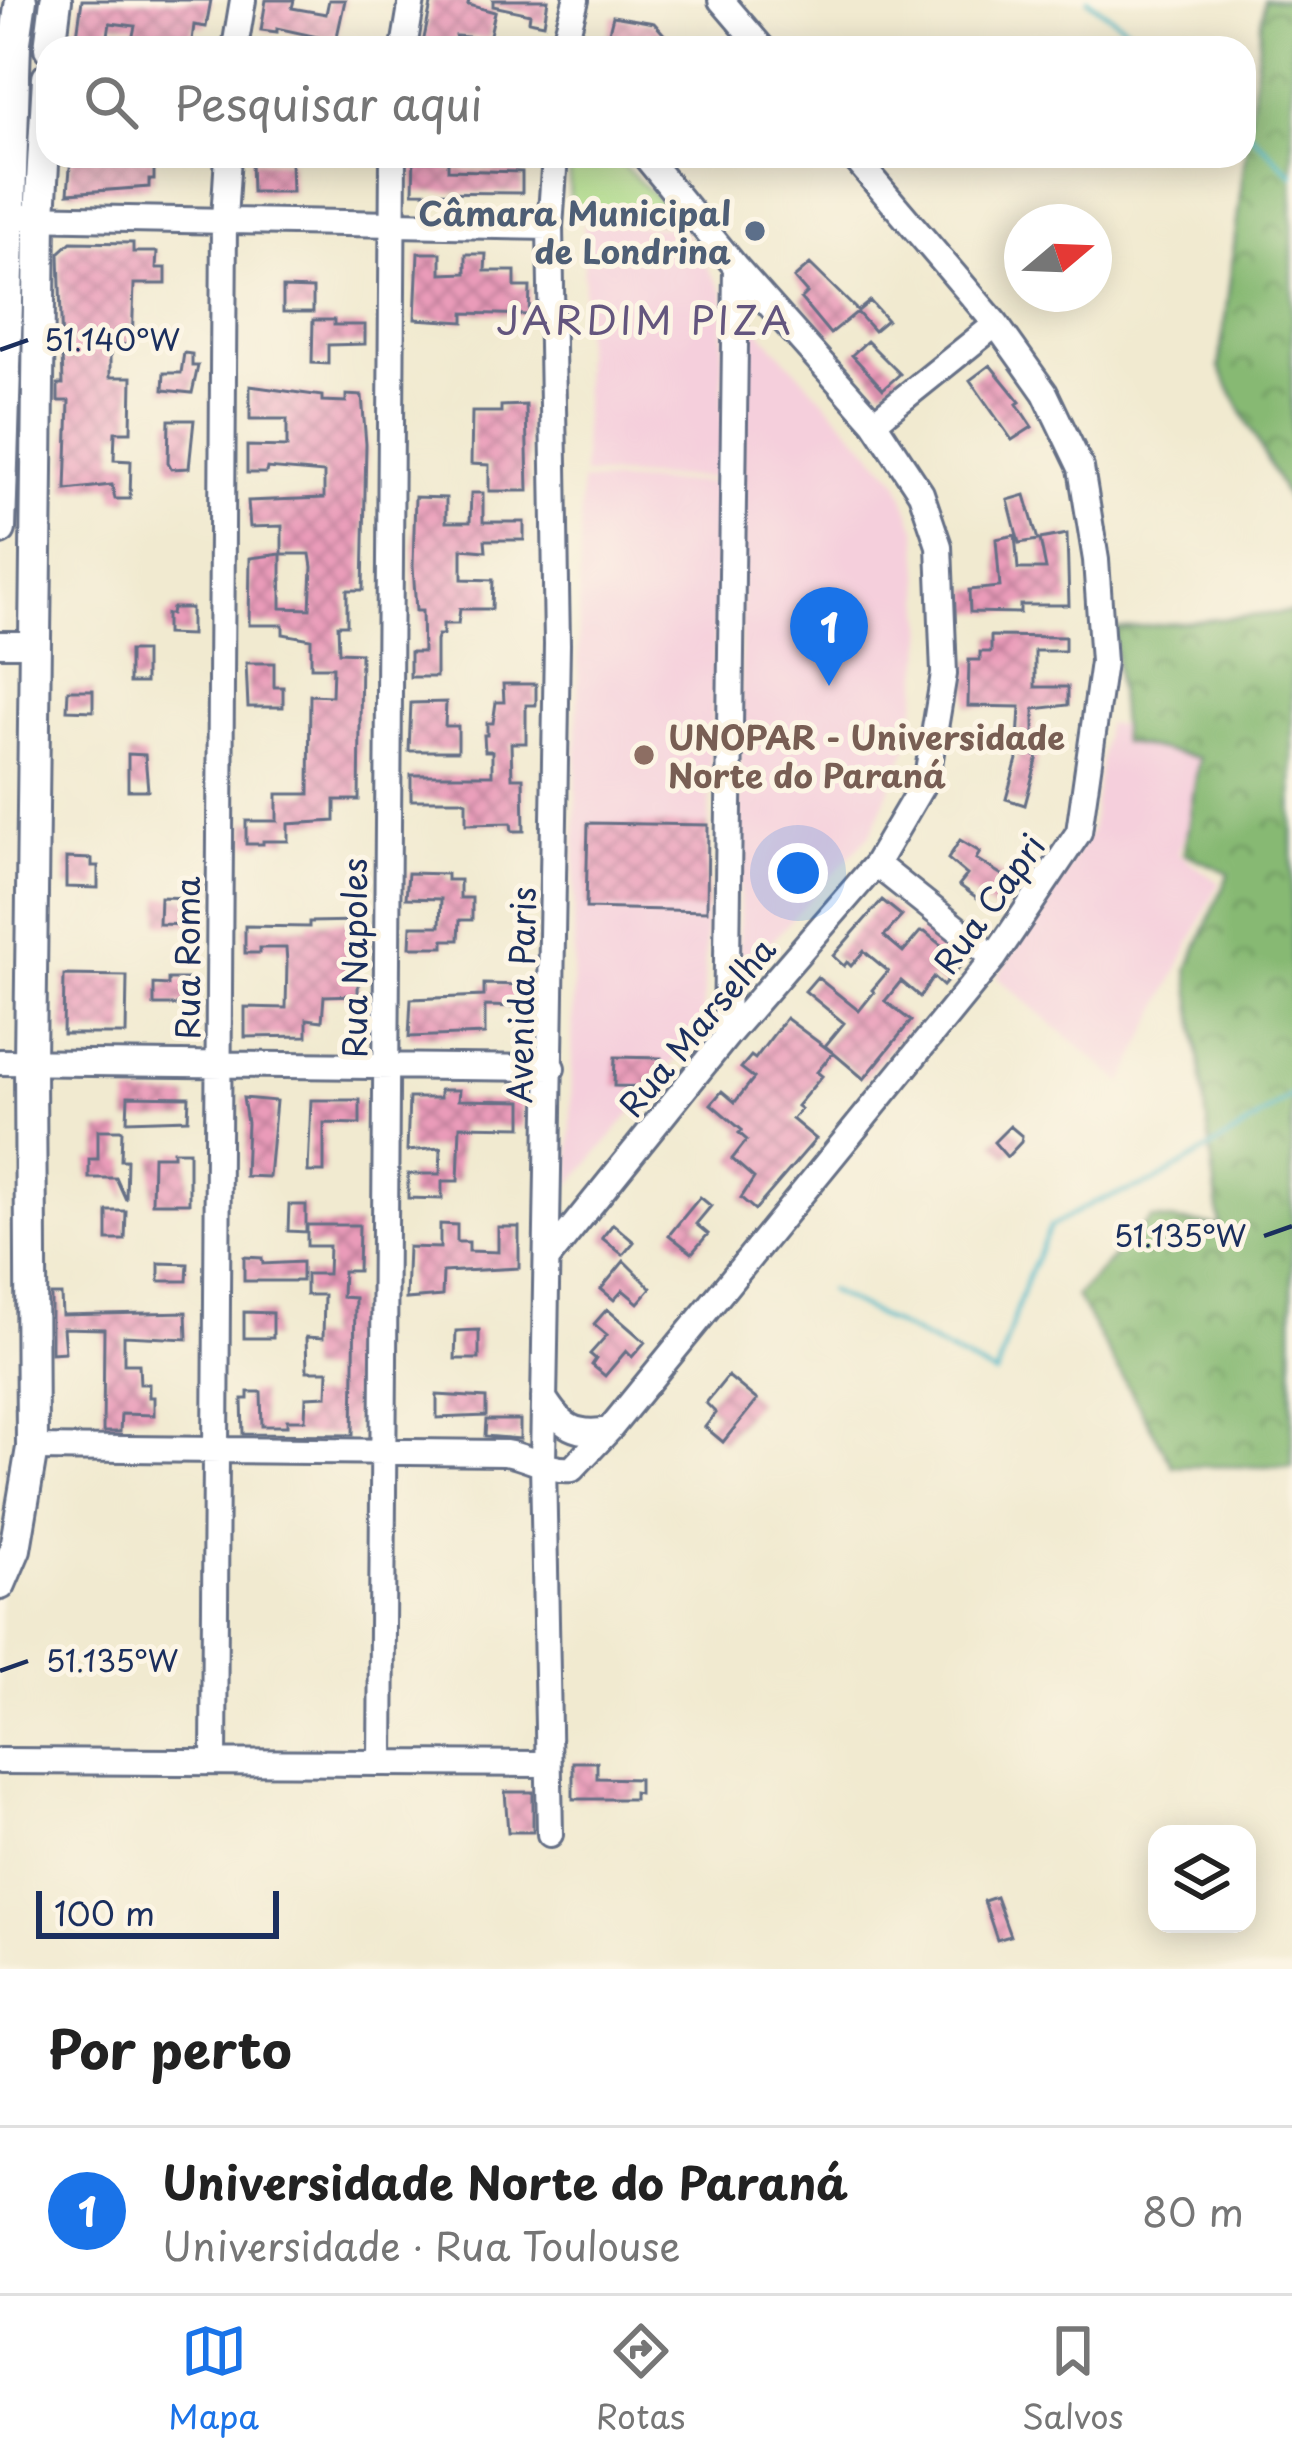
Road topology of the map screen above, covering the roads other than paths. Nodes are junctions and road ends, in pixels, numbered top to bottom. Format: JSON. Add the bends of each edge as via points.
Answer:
{"nodes":[{"id":1,"x":21,"y":0,"type":"edge"},
{"id":2,"x":56,"y":0,"type":"edge"},
{"id":3,"x":243,"y":0,"type":"edge"},
{"id":4,"x":412,"y":0,"type":"edge"},
{"id":5,"x":575,"y":0,"type":"edge"},
{"id":6,"x":722,"y":0,"type":"edge"},
{"id":7,"x":52,"y":36,"type":"edge"},
{"id":8,"x":238,"y":36,"type":"edge"},
{"id":9,"x":406,"y":36,"type":"edge"},
{"id":10,"x":565,"y":36,"type":"edge"},
{"id":11,"x":752,"y":36,"type":"edge"},
{"id":12,"x":36,"y":150,"type":"edge"},
{"id":13,"x":227,"y":168,"type":"edge"},
{"id":14,"x":392,"y":168,"type":"edge"},
{"id":15,"x":554,"y":168,"type":"edge"},
{"id":16,"x":655,"y":168,"type":"edge"},
{"id":17,"x":863,"y":168,"type":"edge"},
{"id":18,"x":25,"y":216,"type":"junction"},
{"id":19,"x":224,"y":219,"type":"junction"},
{"id":20,"x":390,"y":222,"type":"junction"},
{"id":21,"x":550,"y":227,"type":"junction"},
{"id":22,"x":736,"y":267,"type":"junction"},
{"id":23,"x":996,"y":324,"type":"junction"},
{"id":24,"x":874,"y":422,"type":"junction"},
{"id":25,"x":0,"y":529,"type":"edge"},
{"id":26,"x":0,"y":644,"type":"edge"},
{"id":27,"x":35,"y":644,"type":"junction"},
{"id":28,"x":875,"y":864,"type":"junction"},
{"id":29,"x":994,"y":958,"type":"junction"},
{"id":30,"x":726,"y":1037,"type":"junction"},
{"id":31,"x":15,"y":1062,"type":"edge"},
{"id":32,"x":219,"y":1064,"type":"junction"},
{"id":33,"x":385,"y":1065,"type":"junction"},
{"id":34,"x":553,"y":1069,"type":"junction"},
{"id":35,"x":548,"y":1258,"type":"junction"},
{"id":36,"x":544,"y":1397,"type":"junction"},
{"id":37,"x":609,"y":1430,"type":"junction"},
{"id":38,"x":32,"y":1448,"type":"junction"},
{"id":39,"x":382,"y":1451,"type":"junction"},
{"id":40,"x":217,"y":1452,"type":"junction"},
{"id":41,"x":543,"y":1462,"type":"junction"},
{"id":42,"x":0,"y":1584,"type":"edge"},
{"id":43,"x":0,"y":1761,"type":"edge"},
{"id":44,"x":214,"y":1761,"type":"junction"},
{"id":45,"x":381,"y":1761,"type":"junction"},
{"id":46,"x":547,"y":1764,"type":"junction"},
{"id":47,"x":550,"y":1834,"type":"dead end"}],
"edges":[{"from":1,"to":18,"type":"main road","via":[[15,42]]},
{"from":2,"to":7,"type":"main road"},
{"from":3,"to":8,"type":"street"},
{"from":4,"to":9,"type":"street"},
{"from":5,"to":10,"type":"street"},
{"from":6,"to":11,"type":"street"},
{"from":12,"to":18,"type":"main road"},
{"from":13,"to":19,"type":"street","name":"Rua Roma"},
{"from":14,"to":20,"type":"street","name":"Rua Napoles"},
{"from":15,"to":21,"type":"street","name":"Avenida Paris"},
{"from":16,"to":22,"type":"street","name":"Rua Marselha"},
{"from":17,"to":23,"type":"street","name":"Rua Capri"},
{"from":18,"to":19,"type":"street"},
{"from":18,"to":25,"type":"main road"},
{"from":18,"to":27,"type":"main road"},
{"from":19,"to":20,"type":"street"},
{"from":19,"to":32,"type":"street","name":"Rua Roma"},
{"from":20,"to":21,"type":"street"},
{"from":20,"to":33,"type":"street","name":"Rua Napoles"},
{"from":21,"to":34,"type":"street","name":"Avenida Paris"},
{"from":22,"to":24,"type":"street","name":"Rua Marselha"},
{"from":22,"to":30,"type":"street"},
{"from":23,"to":24,"type":"street"},
{"from":23,"to":29,"type":"street","name":"Rua Capri","via":[[1046,393],[1081,468],[1103,662],[1079,832]]},
{"from":24,"to":28,"type":"street","name":"Rua Marselha","via":[[921,494],[938,546],[944,674],[928,777]]},
{"from":26,"to":27,"type":"street"},
{"from":27,"to":31,"type":"main road"},
{"from":28,"to":29,"type":"street"},
{"from":28,"to":30,"type":"street","name":"Rua Marselha"},
{"from":29,"to":37,"type":"street","name":"Rua Capri"},
{"from":30,"to":35,"type":"street","name":"Rua Marselha"},
{"from":31,"to":32,"type":"street"},
{"from":31,"to":38,"type":"main road"},
{"from":32,"to":33,"type":"street"},
{"from":32,"to":40,"type":"street","name":"Rua Roma"},
{"from":33,"to":34,"type":"street"},
{"from":33,"to":39,"type":"street","name":"Rua Napoles"},
{"from":34,"to":35,"type":"street","name":"Avenida Paris"},
{"from":35,"to":36,"type":"street","name":"Avenida Paris"},
{"from":36,"to":37,"type":"street","via":[[567,1428]]},
{"from":36,"to":41,"type":"street","name":"Avenida Paris"},
{"from":37,"to":41,"type":"street","name":"Rua Capri","via":[[572,1469]]},
{"from":38,"to":40,"type":"street","name":"Rua Capri"},
{"from":38,"to":42,"type":"main road","via":[[15,1549]]},
{"from":39,"to":40,"type":"street","name":"Rua Capri"},
{"from":39,"to":41,"type":"street","name":"Rua Capri"},
{"from":39,"to":45,"type":"street","name":"Rua Napoles"},
{"from":40,"to":44,"type":"street","name":"Rua Roma"},
{"from":41,"to":46,"type":"street","name":"Avenida Paris"},
{"from":43,"to":44,"type":"street"},
{"from":44,"to":45,"type":"street"},
{"from":45,"to":46,"type":"street"},
{"from":46,"to":47,"type":"street","name":"Avenida Paris"}]}
